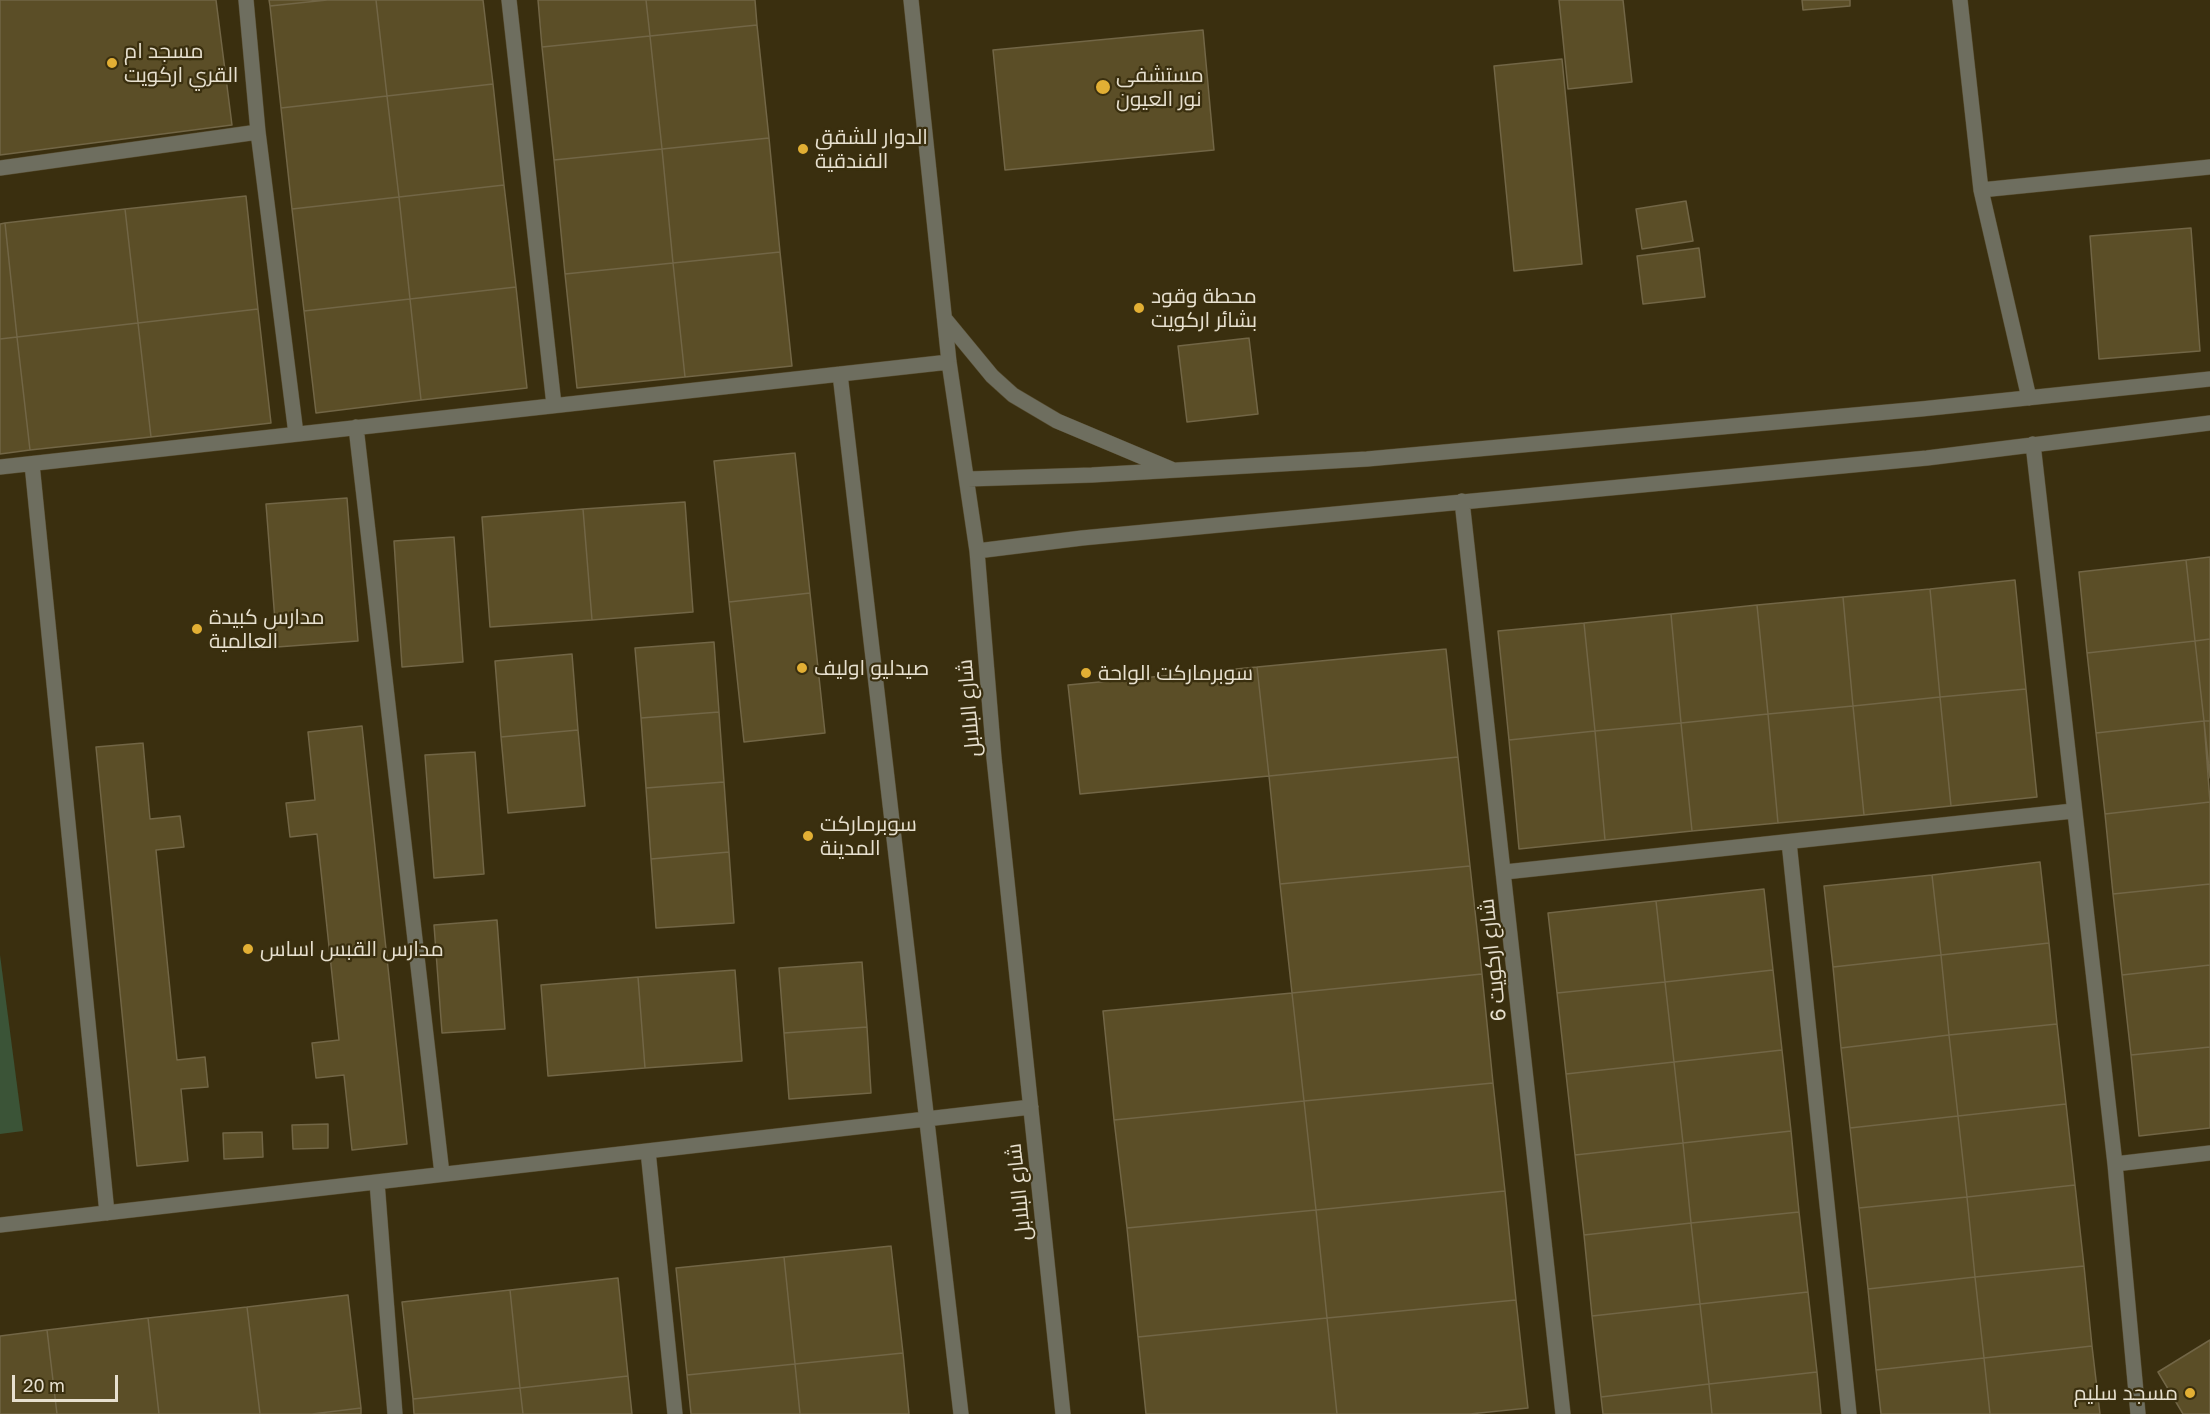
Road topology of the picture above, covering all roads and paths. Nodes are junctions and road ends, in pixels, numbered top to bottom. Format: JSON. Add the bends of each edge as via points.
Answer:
{"nodes":[{"id":1,"x":246,"y":0,"type":"edge"},
{"id":2,"x":508,"y":0,"type":"edge"},
{"id":3,"x":911,"y":0,"type":"edge"},
{"id":4,"x":1960,"y":0,"type":"edge"},
{"id":5,"x":258,"y":132,"type":"junction"},
{"id":6,"x":2210,"y":167,"type":"edge"},
{"id":7,"x":0,"y":168,"type":"edge"},
{"id":8,"x":1981,"y":190,"type":"junction"},
{"id":9,"x":945,"y":319,"type":"junction"},
{"id":10,"x":950,"y":362,"type":"junction"},
{"id":11,"x":840,"y":374,"type":"junction"},
{"id":12,"x":2210,"y":379,"type":"edge"},
{"id":13,"x":2029,"y":398,"type":"junction"},
{"id":14,"x":554,"y":405,"type":"junction"},
{"id":15,"x":2210,"y":423,"type":"edge"},
{"id":16,"x":356,"y":427,"type":"junction"},
{"id":17,"x":296,"y":435,"type":"junction"},
{"id":18,"x":2033,"y":444,"type":"junction"},
{"id":19,"x":32,"y":464,"type":"junction"},
{"id":20,"x":0,"y":467,"type":"edge"},
{"id":21,"x":1174,"y":471,"type":"junction"},
{"id":22,"x":968,"y":479,"type":"junction"},
{"id":23,"x":1462,"y":501,"type":"junction"},
{"id":24,"x":977,"y":551,"type":"junction"},
{"id":25,"x":2073,"y":811,"type":"junction"},
{"id":26,"x":1789,"y":842,"type":"junction"},
{"id":27,"x":1505,"y":872,"type":"junction"},
{"id":28,"x":1031,"y":1107,"type":"junction"},
{"id":29,"x":927,"y":1119,"type":"junction"},
{"id":30,"x":648,"y":1151,"type":"junction"},
{"id":31,"x":2210,"y":1154,"type":"edge"},
{"id":32,"x":2115,"y":1164,"type":"junction"},
{"id":33,"x":442,"y":1174,"type":"junction"},
{"id":34,"x":377,"y":1182,"type":"junction"},
{"id":35,"x":108,"y":1213,"type":"junction"},
{"id":36,"x":0,"y":1225,"type":"edge"},
{"id":37,"x":395,"y":1414,"type":"edge"},
{"id":38,"x":675,"y":1414,"type":"edge"},
{"id":39,"x":961,"y":1414,"type":"edge"},
{"id":40,"x":1063,"y":1414,"type":"edge"},
{"id":41,"x":1563,"y":1414,"type":"edge"},
{"id":42,"x":1849,"y":1414,"type":"edge"},
{"id":43,"x":2138,"y":1414,"type":"edge"}],
"edges":[{"from":1,"to":5,"type":"street"},
{"from":2,"to":14,"type":"street"},
{"from":3,"to":9,"type":"street","name":"شارع البلابل"},
{"from":4,"to":8,"type":"street"},
{"from":5,"to":7,"type":"street"},
{"from":5,"to":17,"type":"street"},
{"from":6,"to":8,"type":"street"},
{"from":8,"to":13,"type":"street"},
{"from":9,"to":10,"type":"street","name":"شارع البلابل"},
{"from":9,"to":21,"type":"street","via":[[1013,395],[1057,421]]},
{"from":10,"to":11,"type":"street"},
{"from":10,"to":22,"type":"street","name":"شارع البلابل"},
{"from":11,"to":14,"type":"street"},
{"from":11,"to":29,"type":"street"},
{"from":12,"to":13,"type":"street"},
{"from":13,"to":21,"type":"street","via":[[1462,451]]},
{"from":14,"to":16,"type":"street"},
{"from":15,"to":18,"type":"street"},
{"from":16,"to":17,"type":"street"},
{"from":16,"to":33,"type":"street"},
{"from":17,"to":19,"type":"street"},
{"from":18,"to":23,"type":"street","via":[[1927,458]]},
{"from":18,"to":25,"type":"street"},
{"from":19,"to":20,"type":"street"},
{"from":19,"to":35,"type":"street"},
{"from":21,"to":22,"type":"street"},
{"from":22,"to":24,"type":"street","name":"شارع البلابل"},
{"from":23,"to":24,"type":"street"},
{"from":23,"to":27,"type":"street","name":"شارع اركويت 6"},
{"from":24,"to":28,"type":"street","name":"شارع البلابل","via":[[994,758]]},
{"from":25,"to":26,"type":"street"},
{"from":25,"to":32,"type":"street"},
{"from":26,"to":27,"type":"street"},
{"from":26,"to":42,"type":"street"},
{"from":27,"to":41,"type":"street","name":"شارع اركويت 6"},
{"from":28,"to":29,"type":"street"},
{"from":28,"to":40,"type":"street","name":"شارع البلابل"},
{"from":29,"to":30,"type":"street"},
{"from":29,"to":39,"type":"street"},
{"from":30,"to":33,"type":"street"},
{"from":30,"to":38,"type":"street"},
{"from":31,"to":32,"type":"street"},
{"from":32,"to":43,"type":"street"},
{"from":33,"to":34,"type":"street"},
{"from":34,"to":35,"type":"street"},
{"from":34,"to":37,"type":"street"},
{"from":35,"to":36,"type":"street"}]}
